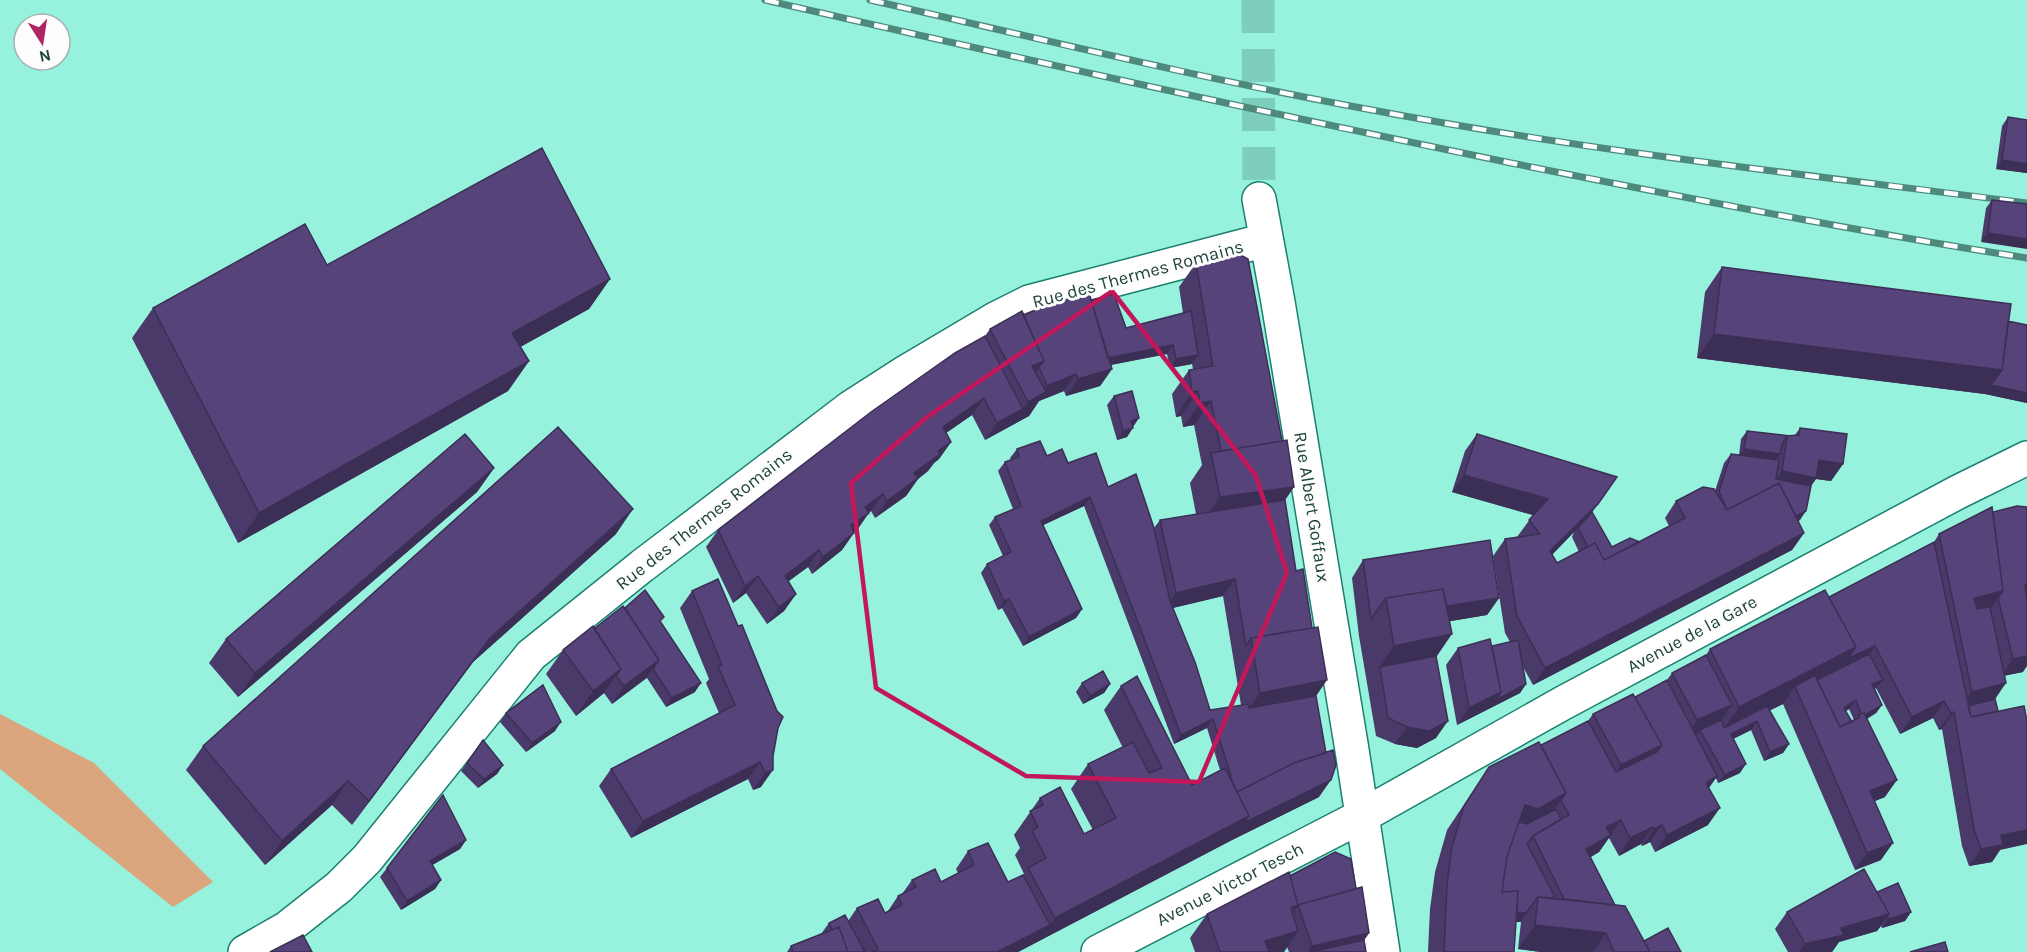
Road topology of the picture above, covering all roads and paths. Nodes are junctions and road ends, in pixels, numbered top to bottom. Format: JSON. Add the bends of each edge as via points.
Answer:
{"nodes":[{"id":1,"x":1259,"y":199,"type":"tunnel mouth"},
{"id":2,"x":1266,"y":240,"type":"junction"},
{"id":3,"x":2027,"y":458,"type":"edge"},
{"id":4,"x":1362,"y":816,"type":"junction"},
{"id":5,"x":245,"y":952,"type":"edge"},
{"id":6,"x":1098,"y":952,"type":"edge"},
{"id":7,"x":1383,"y":952,"type":"edge"}],
"edges":[{"from":1,"to":2,"type":"street","name":"Rue Albert Goffaux"},
{"from":2,"to":4,"type":"street","name":"Rue Albert Goffaux"},
{"from":2,"to":5,"type":"street","name":"Rue des Thermes Romains","via":[[1029,302],[850,408],[531,656],[360,866],[287,928]]},
{"from":3,"to":4,"type":"street","name":"Avenue de la Gare","via":[[1563,703]]},
{"from":4,"to":6,"type":"street","name":"Avenue Victor Tesch"},
{"from":4,"to":7,"type":"street","name":"Rue Albert Goffaux"}]}
